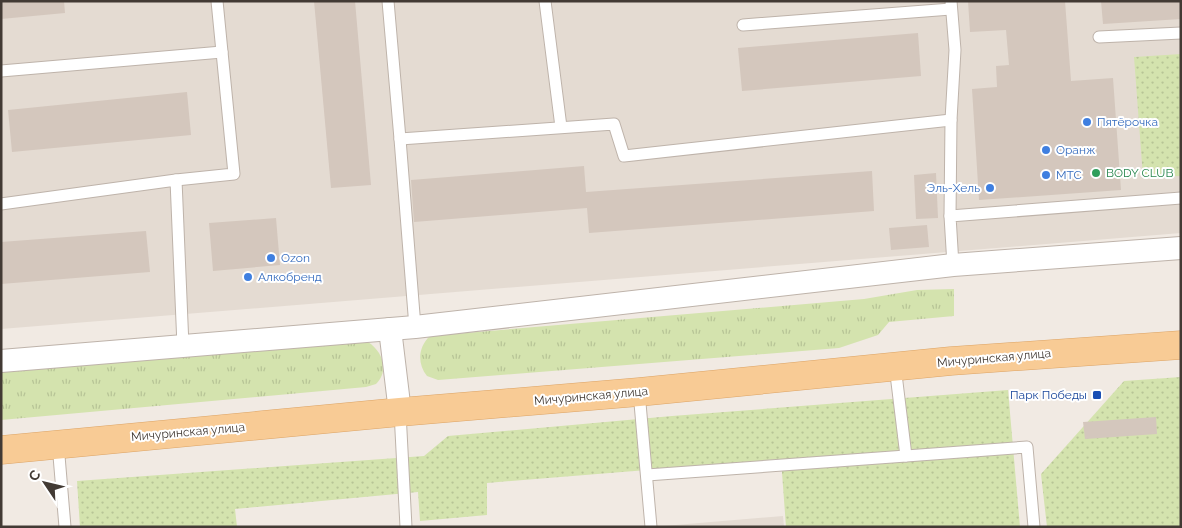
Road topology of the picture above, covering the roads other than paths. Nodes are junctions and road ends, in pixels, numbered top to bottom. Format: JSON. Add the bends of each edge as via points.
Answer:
{"nodes":[{"id":1,"x":217,"y":1,"type":"edge"},
{"id":2,"x":388,"y":1,"type":"edge"},
{"id":3,"x":545,"y":1,"type":"edge"},
{"id":4,"x":951,"y":5,"type":"edge"},
{"id":5,"x":743,"y":25,"type":"dead end"},
{"id":6,"x":1181,"y":32,"type":"edge"},
{"id":7,"x":1099,"y":37,"type":"dead end"},
{"id":8,"x":222,"y":52,"type":"junction"},
{"id":9,"x":1,"y":71,"type":"edge"},
{"id":10,"x":951,"y":120,"type":"junction"},
{"id":11,"x":561,"y":127,"type":"junction"},
{"id":12,"x":400,"y":139,"type":"junction"},
{"id":13,"x":176,"y":180,"type":"junction"},
{"id":14,"x":1181,"y":198,"type":"edge"},
{"id":15,"x":1,"y":204,"type":"edge"},
{"id":16,"x":950,"y":216,"type":"junction"},
{"id":17,"x":1181,"y":248,"type":"edge"},
{"id":18,"x":953,"y":265,"type":"junction"},
{"id":19,"x":415,"y":327,"type":"junction"},
{"id":20,"x":390,"y":329,"type":"junction"},
{"id":21,"x":1181,"y":345,"type":"edge"},
{"id":22,"x":182,"y":346,"type":"junction"},
{"id":23,"x":1,"y":361,"type":"edge"},
{"id":24,"x":895,"y":366,"type":"junction"},
{"id":25,"x":639,"y":392,"type":"junction"},
{"id":26,"x":400,"y":412,"type":"junction"},
{"id":27,"x":58,"y":444,"type":"junction"},
{"id":28,"x":1,"y":450,"type":"edge"},
{"id":29,"x":906,"y":456,"type":"junction"},
{"id":30,"x":647,"y":475,"type":"junction"},
{"id":31,"x":65,"y":527,"type":"edge"},
{"id":32,"x":406,"y":527,"type":"edge"},
{"id":33,"x":651,"y":527,"type":"edge"},
{"id":34,"x":1034,"y":527,"type":"edge"}],
"edges":[{"from":1,"to":8,"type":"lane"},
{"from":2,"to":12,"type":"lane"},
{"from":3,"to":11,"type":"lane"},
{"from":4,"to":5,"type":"lane"},
{"from":4,"to":10,"type":"lane","via":[[955,50]]},
{"from":6,"to":7,"type":"lane"},
{"from":8,"to":9,"type":"lane"},
{"from":8,"to":13,"type":"lane","via":[[234,174]]},
{"from":10,"to":11,"type":"lane","via":[[624,156],[614,124]]},
{"from":10,"to":16,"type":"lane"},
{"from":11,"to":12,"type":"lane"},
{"from":12,"to":19,"type":"lane"},
{"from":13,"to":15,"type":"lane"},
{"from":13,"to":22,"type":"lane"},
{"from":14,"to":16,"type":"lane"},
{"from":16,"to":18,"type":"lane"},
{"from":17,"to":18,"type":"street"},
{"from":18,"to":19,"type":"street"},
{"from":19,"to":20,"type":"street"},
{"from":20,"to":22,"type":"street"},
{"from":20,"to":26,"type":"street"},
{"from":21,"to":24,"type":"main road","name":"Мичуринская улица"},
{"from":22,"to":23,"type":"street"},
{"from":24,"to":25,"type":"main road","name":"Мичуринская улица"},
{"from":24,"to":29,"type":"lane"},
{"from":25,"to":26,"type":"main road","name":"Мичуринская улица"},
{"from":25,"to":30,"type":"lane"},
{"from":26,"to":27,"type":"main road","name":"Мичуринская улица"},
{"from":26,"to":32,"type":"lane"},
{"from":27,"to":28,"type":"main road","name":"Мичуринская улица"},
{"from":27,"to":31,"type":"lane"},
{"from":29,"to":30,"type":"lane"},
{"from":29,"to":34,"type":"lane","via":[[1027,447]]},
{"from":30,"to":33,"type":"lane"}]}
